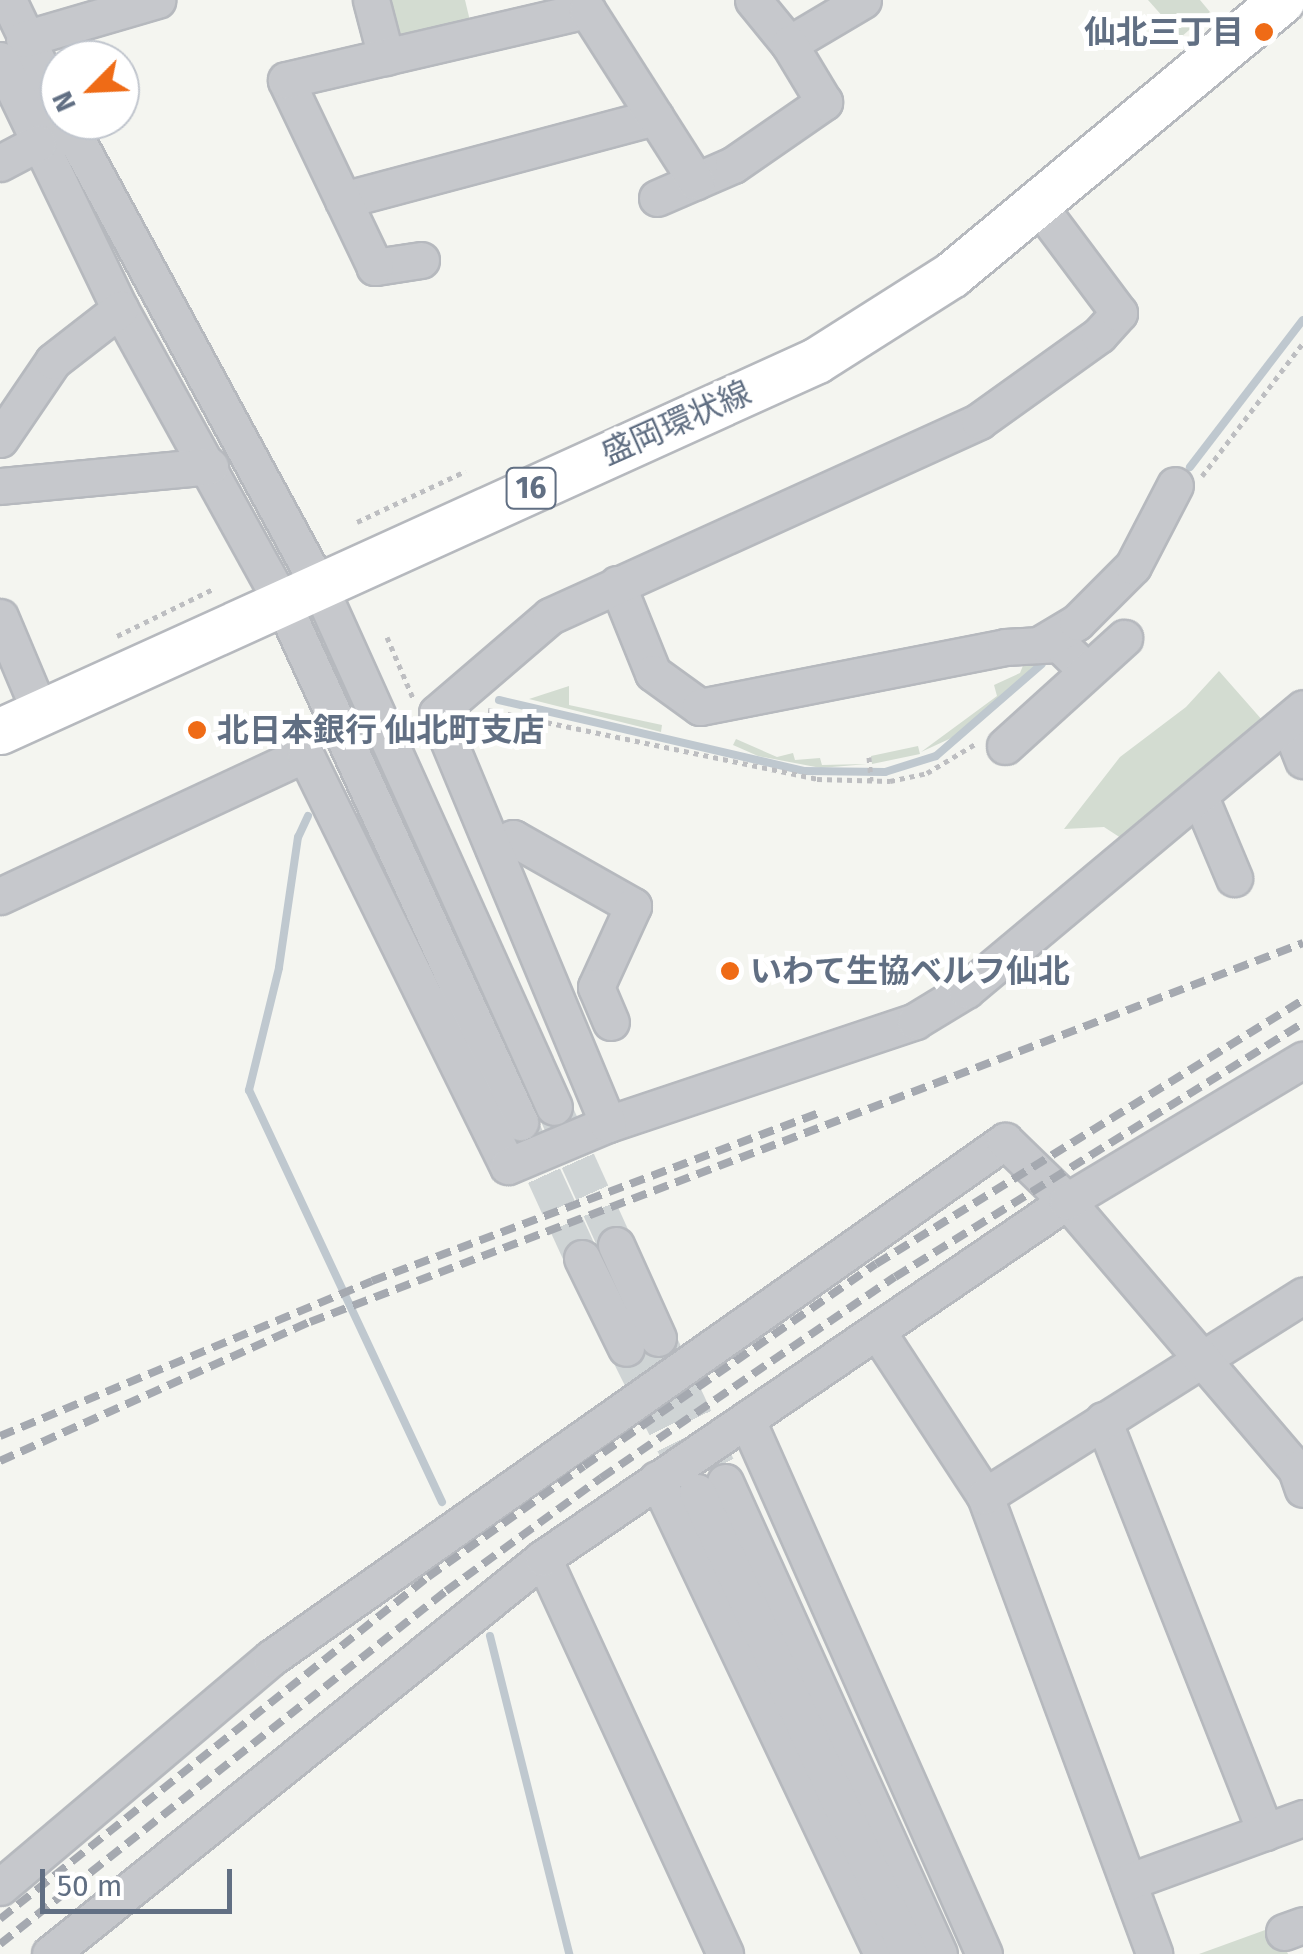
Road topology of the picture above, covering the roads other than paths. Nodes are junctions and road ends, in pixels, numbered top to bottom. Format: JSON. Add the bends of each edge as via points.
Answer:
{"nodes":[{"id":1,"x":8,"y":0,"type":"edge"},
{"id":2,"x":158,"y":0,"type":"edge"},
{"id":3,"x":371,"y":0,"type":"edge"},
{"id":4,"x":753,"y":0,"type":"edge"},
{"id":5,"x":862,"y":0,"type":"edge"},
{"id":6,"x":1282,"y":0,"type":"edge"},
{"id":7,"x":789,"y":44,"type":"junction"},
{"id":8,"x":12,"y":49,"type":"edge"},
{"id":9,"x":386,"y":57,"type":"junction"},
{"id":10,"x":40,"y":83,"type":"edge"},
{"id":11,"x":655,"y":117,"type":"junction"},
{"id":12,"x":76,"y":140,"type":"edge"},
{"id":13,"x":38,"y":143,"type":"junction"},
{"id":14,"x":0,"y":162,"type":"edge"},
{"id":15,"x":696,"y":181,"type":"junction"},
{"id":16,"x":656,"y":198,"type":"dead end"},
{"id":17,"x":343,"y":200,"type":"junction"},
{"id":18,"x":1039,"y":206,"type":"junction"},
{"id":19,"x":421,"y":260,"type":"dead end"},
{"id":20,"x":120,"y":309,"type":"junction"},
{"id":21,"x":0,"y":439,"type":"edge"},
{"id":22,"x":210,"y":466,"type":"junction"},
{"id":23,"x":0,"y":486,"type":"edge"},
{"id":24,"x":1175,"y":486,"type":"dead end"},
{"id":25,"x":618,"y":584,"type":"junction"},
{"id":26,"x":302,"y":596,"type":"junction"},
{"id":27,"x":0,"y":617,"type":"edge"},
{"id":28,"x":1124,"y":638,"type":"dead end"},
{"id":29,"x":1042,"y":643,"type":"junction"},
{"id":30,"x":1086,"y":670,"type":"junction"},
{"id":31,"x":1296,"y":715,"type":"edge"},
{"id":32,"x":20,"y":722,"type":"edge"},
{"id":33,"x":996,"y":742,"type":"road end"},
{"id":34,"x":1303,"y":760,"type":"edge"},
{"id":35,"x":415,"y":790,"type":"junction"},
{"id":36,"x":470,"y":793,"type":"junction"},
{"id":37,"x":1200,"y":797,"type":"junction"},
{"id":38,"x":384,"y":818,"type":"junction"},
{"id":39,"x":346,"y":836,"type":"junction"},
{"id":40,"x":493,"y":846,"type":"junction"},
{"id":41,"x":1234,"y":878,"type":"dead end"},
{"id":42,"x":0,"y":896,"type":"edge"},
{"id":43,"x":611,"y":1022,"type":"dead end"},
{"id":44,"x":1303,"y":1060,"type":"edge"},
{"id":45,"x":554,"y":1107,"type":"tunnel mouth"},
{"id":46,"x":520,"y":1122,"type":"tunnel mouth"},
{"id":47,"x":608,"y":1124,"type":"junction"},
{"id":48,"x":1067,"y":1201,"type":"junction"},
{"id":49,"x":616,"y":1245,"type":"tunnel mouth"},
{"id":50,"x":582,"y":1258,"type":"tunnel mouth"},
{"id":51,"x":1303,"y":1296,"type":"edge"},
{"id":52,"x":877,"y":1331,"type":"junction"},
{"id":53,"x":1201,"y":1358,"type":"junction"},
{"id":54,"x":747,"y":1420,"type":"junction"},
{"id":55,"x":1104,"y":1420,"type":"junction"},
{"id":56,"x":657,"y":1479,"type":"junction"},
{"id":57,"x":1303,"y":1489,"type":"edge"},
{"id":58,"x":985,"y":1496,"type":"junction"},
{"id":59,"x":543,"y":1558,"type":"junction"},
{"id":60,"x":1303,"y":1818,"type":"edge"},
{"id":61,"x":1265,"y":1832,"type":"junction"},
{"id":62,"x":1128,"y":1882,"type":"junction"},
{"id":63,"x":0,"y":1887,"type":"edge"},
{"id":64,"x":50,"y":1954,"type":"edge"},
{"id":65,"x":725,"y":1954,"type":"edge"},
{"id":66,"x":882,"y":1954,"type":"edge"},
{"id":67,"x":910,"y":1954,"type":"edge"},
{"id":68,"x":939,"y":1954,"type":"edge"},
{"id":69,"x":984,"y":1954,"type":"edge"},
{"id":70,"x":1154,"y":1954,"type":"edge"}],
"edges":[{"from":1,"to":8,"type":"street"},
{"from":2,"to":8,"type":"street"},
{"from":3,"to":9,"type":"street"},
{"from":4,"to":7,"type":"street"},
{"from":5,"to":7,"type":"street"},
{"from":6,"to":18,"type":"main road","name":"盛岡環状線","number":"16"},
{"from":7,"to":15,"type":"street","via":[[824,102],[733,165]]},
{"from":8,"to":10,"type":"street"},
{"from":8,"to":13,"type":"street"},
{"from":9,"to":11,"type":"street","via":[[587,10]]},
{"from":9,"to":17,"type":"street","via":[[286,80]]},
{"from":11,"to":15,"type":"street"},
{"from":11,"to":17,"type":"street"},
{"from":12,"to":26,"type":"street"},
{"from":13,"to":14,"type":"street"},
{"from":13,"to":20,"type":"street"},
{"from":15,"to":16,"type":"street"},
{"from":17,"to":19,"type":"street","via":[[375,267]]},
{"from":18,"to":25,"type":"street","via":[[1119,313],[1098,336],[979,421]]},
{"from":18,"to":26,"type":"main road","name":"盛岡環状線","number":"16","via":[[889,318],[817,360]]},
{"from":20,"to":21,"type":"street","via":[[52,362]]},
{"from":20,"to":22,"type":"street"},
{"from":22,"to":23,"type":"street"},
{"from":22,"to":26,"type":"street"},
{"from":24,"to":29,"type":"street","via":[[1133,566],[1077,622]]},
{"from":25,"to":29,"type":"street","via":[[653,673],[700,707]]},
{"from":25,"to":36,"type":"street","via":[[550,616],[437,713]]},
{"from":26,"to":32,"type":"main road","name":"盛岡環状線","number":"16"},
{"from":26,"to":35,"type":"street"},
{"from":26,"to":38,"type":"street"},
{"from":27,"to":32,"type":"street"},
{"from":28,"to":30,"type":"street"},
{"from":29,"to":30,"type":"street","via":[[1059,644]]},
{"from":30,"to":33,"type":"street"},
{"from":31,"to":34,"type":"street"},
{"from":31,"to":37,"type":"street"},
{"from":35,"to":36,"type":"street"},
{"from":35,"to":45,"type":"street"},
{"from":36,"to":40,"type":"street"},
{"from":37,"to":41,"type":"street"},
{"from":37,"to":47,"type":"street","via":[[966,990],[916,1021]]},
{"from":38,"to":39,"type":"street"},
{"from":38,"to":46,"type":"street"},
{"from":39,"to":42,"type":"street","via":[[305,754]]},
{"from":39,"to":47,"type":"street","via":[[508,1166]]},
{"from":40,"to":43,"type":"street","via":[[513,838],[632,906],[596,987]]},
{"from":40,"to":47,"type":"street"},
{"from":44,"to":48,"type":"street"},
{"from":48,"to":52,"type":"street"},
{"from":48,"to":53,"type":"street"},
{"from":48,"to":63,"type":"street","via":[[1005,1141],[270,1658]]},
{"from":49,"to":50,"type":"street","via":[[642,1343]]},
{"from":51,"to":53,"type":"street"},
{"from":52,"to":54,"type":"street"},
{"from":52,"to":58,"type":"street"},
{"from":53,"to":55,"type":"street"},
{"from":53,"to":57,"type":"street","via":[[1296,1469]]},
{"from":54,"to":56,"type":"street"},
{"from":54,"to":69,"type":"street"},
{"from":55,"to":58,"type":"street"},
{"from":55,"to":61,"type":"street"},
{"from":56,"to":59,"type":"street"},
{"from":56,"to":66,"type":"street"},
{"from":58,"to":62,"type":"street"},
{"from":59,"to":64,"type":"street"},
{"from":59,"to":65,"type":"street"},
{"from":60,"to":61,"type":"street"},
{"from":61,"to":62,"type":"street"},
{"from":62,"to":70,"type":"street"},
{"from":67,"to":68,"type":"street","via":[[711,1487]]}]}
